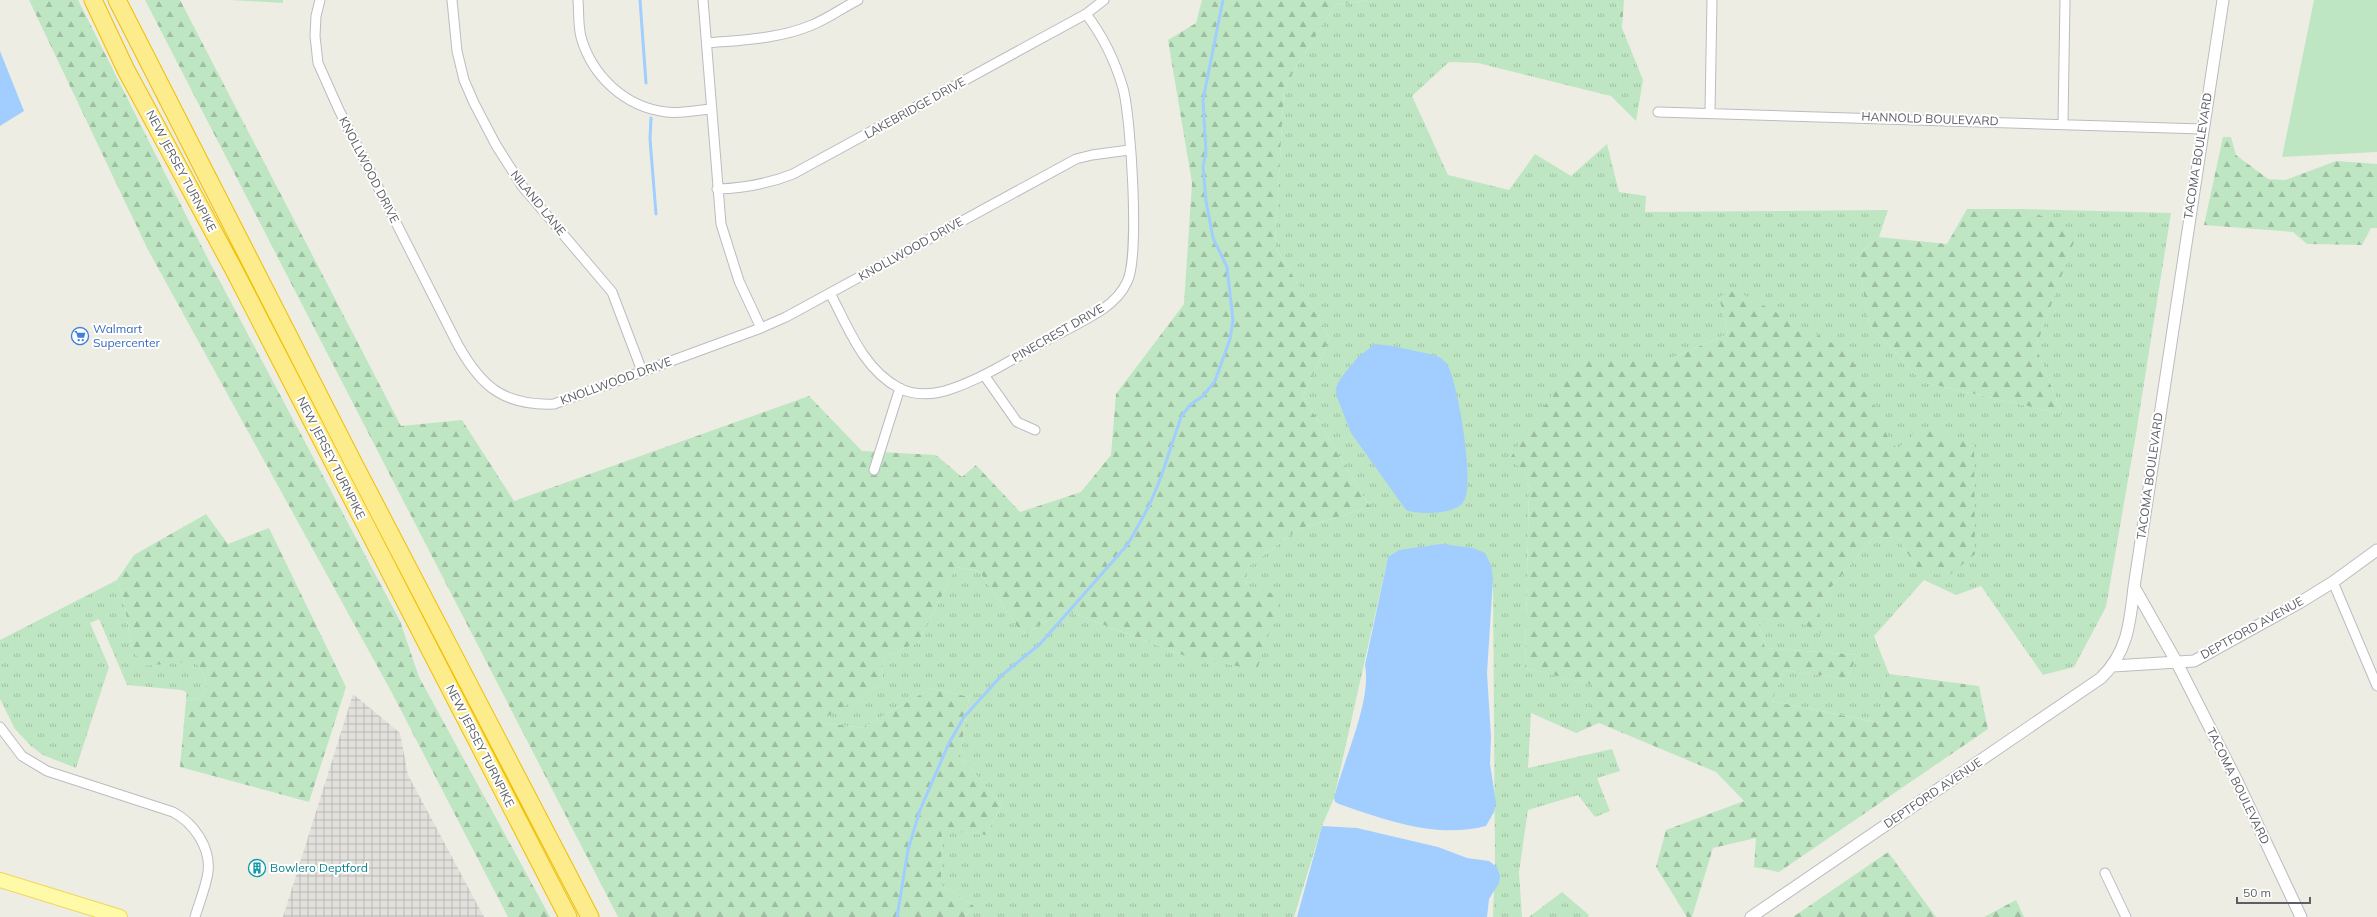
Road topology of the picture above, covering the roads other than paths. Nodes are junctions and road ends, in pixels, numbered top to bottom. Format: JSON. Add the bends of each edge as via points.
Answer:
{"nodes":[{"id":1,"x":92,"y":0,"type":"edge"},
{"id":2,"x":117,"y":0,"type":"edge"},
{"id":3,"x":320,"y":0,"type":"edge"},
{"id":4,"x":452,"y":0,"type":"edge"},
{"id":5,"x":578,"y":0,"type":"edge"},
{"id":6,"x":703,"y":0,"type":"edge"},
{"id":7,"x":1104,"y":0,"type":"edge"},
{"id":8,"x":1712,"y":0,"type":"edge"},
{"id":9,"x":2065,"y":0,"type":"edge"},
{"id":10,"x":2223,"y":0,"type":"edge"},
{"id":11,"x":853,"y":1,"type":"edge"},
{"id":12,"x":1086,"y":14,"type":"junction"},
{"id":13,"x":707,"y":43,"type":"junction"},
{"id":14,"x":712,"y":109,"type":"junction"},
{"id":15,"x":1658,"y":112,"type":"dead end"},
{"id":16,"x":1710,"y":112,"type":"junction"},
{"id":17,"x":2063,"y":123,"type":"junction"},
{"id":18,"x":2202,"y":128,"type":"junction"},
{"id":19,"x":1129,"y":150,"type":"junction"},
{"id":20,"x":717,"y":189,"type":"junction"},
{"id":21,"x":830,"y":293,"type":"junction"},
{"id":22,"x":761,"y":328,"type":"junction"},
{"id":23,"x":642,"y":371,"type":"junction"},
{"id":24,"x":984,"y":375,"type":"junction"},
{"id":25,"x":900,"y":388,"type":"junction"},
{"id":26,"x":1035,"y":430,"type":"dead end"},
{"id":27,"x":874,"y":470,"type":"dead end"},
{"id":28,"x":2377,"y":550,"type":"edge"},
{"id":29,"x":2333,"y":582,"type":"junction"},
{"id":30,"x":2134,"y":587,"type":"junction"},
{"id":31,"x":2176,"y":661,"type":"junction"},
{"id":32,"x":2113,"y":666,"type":"junction"},
{"id":33,"x":2377,"y":686,"type":"edge"},
{"id":34,"x":0,"y":727,"type":"edge"},
{"id":35,"x":2105,"y":873,"type":"dead end"},
{"id":36,"x":0,"y":880,"type":"edge"},
{"id":37,"x":120,"y":917,"type":"edge"},
{"id":38,"x":195,"y":917,"type":"edge"},
{"id":39,"x":568,"y":917,"type":"edge"},
{"id":40,"x":590,"y":917,"type":"edge"},
{"id":41,"x":1752,"y":917,"type":"edge"},
{"id":42,"x":2126,"y":917,"type":"edge"},
{"id":43,"x":2301,"y":917,"type":"edge"}],
"edges":[{"from":1,"to":39,"type":"highway","name":"NEW JERSEY TURNPIKE","via":[[126,70],[238,277]]},
{"from":2,"to":40,"type":"highway","name":"NEW JERSEY TURNPIKE","via":[[469,688]]},
{"from":3,"to":23,"type":"street","name":"KNOLLWOOD DRIVE","via":[[315,36],[318,63],[339,110],[454,338],[481,380],[496,392],[516,400],[554,404]]},
{"from":4,"to":23,"type":"street","name":"NILAND LANE","via":[[464,80],[496,146],[522,186],[612,292]]},
{"from":5,"to":14,"type":"street","via":[[581,36],[588,54],[611,88],[644,106],[666,112]]},
{"from":6,"to":13,"type":"street"},
{"from":7,"to":12,"type":"street","name":"LAKEBRIDGE DRIVE"},
{"from":8,"to":16,"type":"street"},
{"from":9,"to":17,"type":"street"},
{"from":10,"to":18,"type":"street","name":"TACOMA BOULEVARD"},
{"from":11,"to":13,"type":"street","via":[[823,20],[784,34]]},
{"from":12,"to":19,"type":"street","name":"PINECREST DRIVE","via":[[1104,42],[1117,71],[1127,107]]},
{"from":12,"to":20,"type":"street","name":"LAKEBRIDGE DRIVE","via":[[793,174],[754,185]]},
{"from":13,"to":14,"type":"street"},
{"from":14,"to":20,"type":"street"},
{"from":15,"to":16,"type":"street","name":"HANNOLD BOULEVARD"},
{"from":16,"to":17,"type":"street","name":"HANNOLD BOULEVARD"},
{"from":17,"to":18,"type":"street","name":"HANNOLD BOULEVARD"},
{"from":18,"to":30,"type":"street","name":"TACOMA BOULEVARD"},
{"from":19,"to":21,"type":"street","name":"KNOLLWOOD DRIVE","via":[[1076,159]]},
{"from":19,"to":24,"type":"street","name":"PINECREST DRIVE","via":[[1134,247],[1128,282],[1120,294],[1102,310]]},
{"from":20,"to":22,"type":"street","via":[[721,224],[726,240],[739,281]]},
{"from":21,"to":22,"type":"street","name":"KNOLLWOOD DRIVE"},
{"from":21,"to":25,"type":"street","name":"PINECREST DRIVE","via":[[866,360],[880,375]]},
{"from":22,"to":23,"type":"street","name":"KNOLLWOOD DRIVE"},
{"from":24,"to":25,"type":"street","name":"PINECREST DRIVE","via":[[950,390],[932,393],[915,393]]},
{"from":24,"to":26,"type":"street","via":[[1017,422]]},
{"from":25,"to":27,"type":"street"},
{"from":28,"to":29,"type":"street","name":"DEPTFORD AVENUE"},
{"from":29,"to":31,"type":"street","name":"DEPTFORD AVENUE","via":[[2194,661]]},
{"from":29,"to":33,"type":"street"},
{"from":30,"to":31,"type":"street","name":"TACOMA BOULEVARD"},
{"from":30,"to":32,"type":"street","name":"DEPTFORD AVENUE","via":[[2122,651]]},
{"from":31,"to":32,"type":"street","name":"DEPTFORD AVENUE"},
{"from":31,"to":43,"type":"street","name":"TACOMA BOULEVARD","via":[[2238,783]]},
{"from":32,"to":41,"type":"street","name":"DEPTFORD AVENUE","via":[[2090,687]]},
{"from":34,"to":38,"type":"street","via":[[22,756],[47,771],[185,818],[200,837],[206,853],[208,872]]},
{"from":35,"to":42,"type":"street"},
{"from":36,"to":37,"type":"main road"}]}
